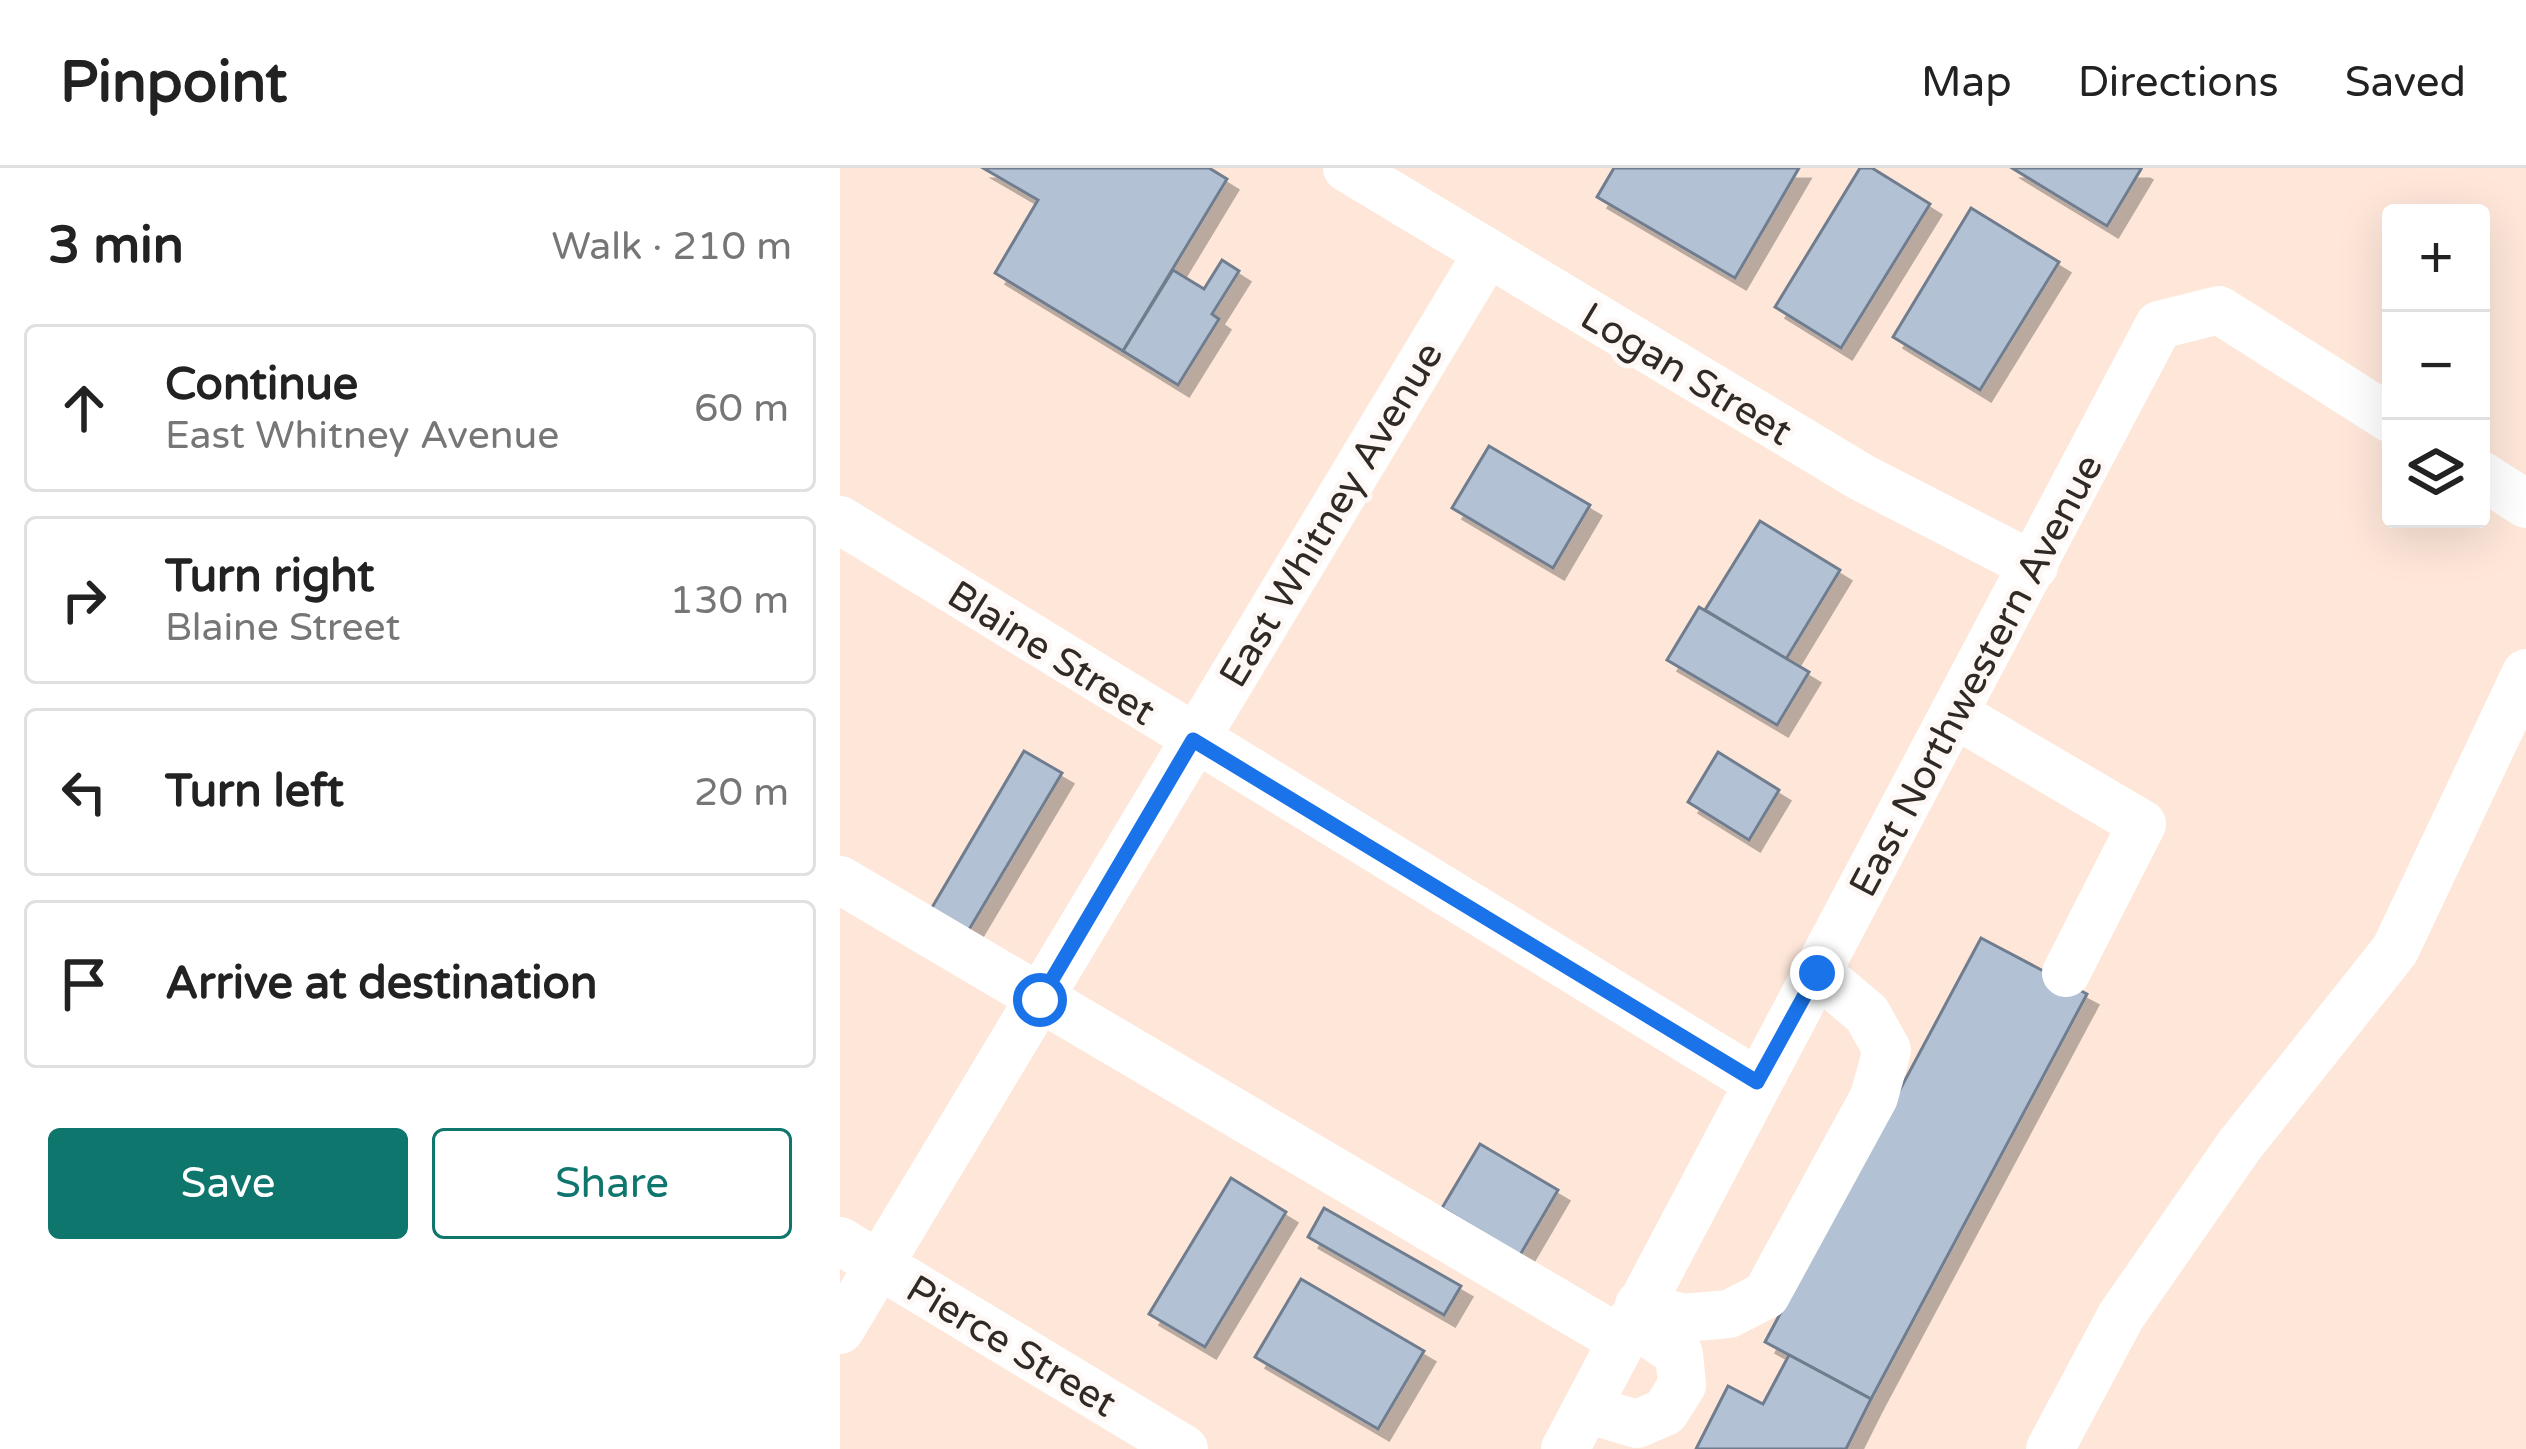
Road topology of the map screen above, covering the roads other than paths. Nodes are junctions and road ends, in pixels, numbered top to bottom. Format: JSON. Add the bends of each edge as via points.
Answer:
{"nodes":[{"id":1,"x":1347,"y":168,"type":"edge"},
{"id":2,"x":1487,"y":254,"type":"junction"},
{"id":3,"x":2382,"y":412,"type":"edge"},
{"id":4,"x":2490,"y":481,"type":"edge"},
{"id":5,"x":2526,"y":504,"type":"edge"},
{"id":6,"x":840,"y":520,"type":"edge"},
{"id":7,"x":2034,"y":566,"type":"junction"},
{"id":8,"x":2526,"y":674,"type":"edge"},
{"id":9,"x":1955,"y":714,"type":"junction"},
{"id":10,"x":1193,"y":740,"type":"junction"},
{"id":11,"x":840,"y":880,"type":"edge"},
{"id":12,"x":1817,"y":973,"type":"junction"},
{"id":13,"x":2066,"y":973,"type":"dead end"},
{"id":14,"x":1040,"y":1000,"type":"junction"},
{"id":15,"x":1757,"y":1082,"type":"junction"},
{"id":16,"x":860,"y":1253,"type":"edge"},
{"id":17,"x":1630,"y":1322,"type":"junction"},
{"id":18,"x":840,"y":1330,"type":"edge"},
{"id":19,"x":1576,"y":1429,"type":"edge"},
{"id":20,"x":1184,"y":1449,"type":"edge"},
{"id":21,"x":2050,"y":1449,"type":"edge"}],
"edges":[{"from":1,"to":2,"type":"street","name":"Logan Street"},
{"from":2,"to":7,"type":"street","name":"Logan Street","via":[[1861,477]]},
{"from":2,"to":10,"type":"street","name":"East Whitney Avenue"},
{"from":3,"to":7,"type":"street","name":"East Northwestern Avenue","via":[[2219,310],[2159,326]]},
{"from":4,"to":5,"type":"street"},
{"from":6,"to":10,"type":"street","name":"Blaine Street"},
{"from":7,"to":9,"type":"street","name":"East Northwestern Avenue"},
{"from":8,"to":21,"type":"street","via":[[2395,950],[2239,1146],[2121,1316]]},
{"from":9,"to":12,"type":"street","name":"East Northwestern Avenue"},
{"from":9,"to":13,"type":"street","via":[[2142,824]]},
{"from":10,"to":14,"type":"street","name":"East Whitney Avenue"},
{"from":10,"to":15,"type":"street","name":"Blaine Street"},
{"from":11,"to":14,"type":"street"},
{"from":12,"to":15,"type":"street","name":"East Northwestern Avenue"},
{"from":12,"to":17,"type":"street","via":[[1867,1014],[1887,1051],[1874,1097],[1766,1295],[1729,1314]]},
{"from":14,"to":16,"type":"street","name":"East Whitney Avenue"},
{"from":14,"to":17,"type":"street"},
{"from":15,"to":17,"type":"street","name":"East Northwestern Avenue"},
{"from":16,"to":18,"type":"street","name":"East Whitney Avenue"},
{"from":16,"to":20,"type":"street","name":"Pierce Street"},
{"from":17,"to":19,"type":"street","name":"East Northwestern Avenue"},
{"from":17,"to":19,"type":"street","via":[[1679,1354],[1682,1385],[1665,1412],[1636,1424]]}]}
